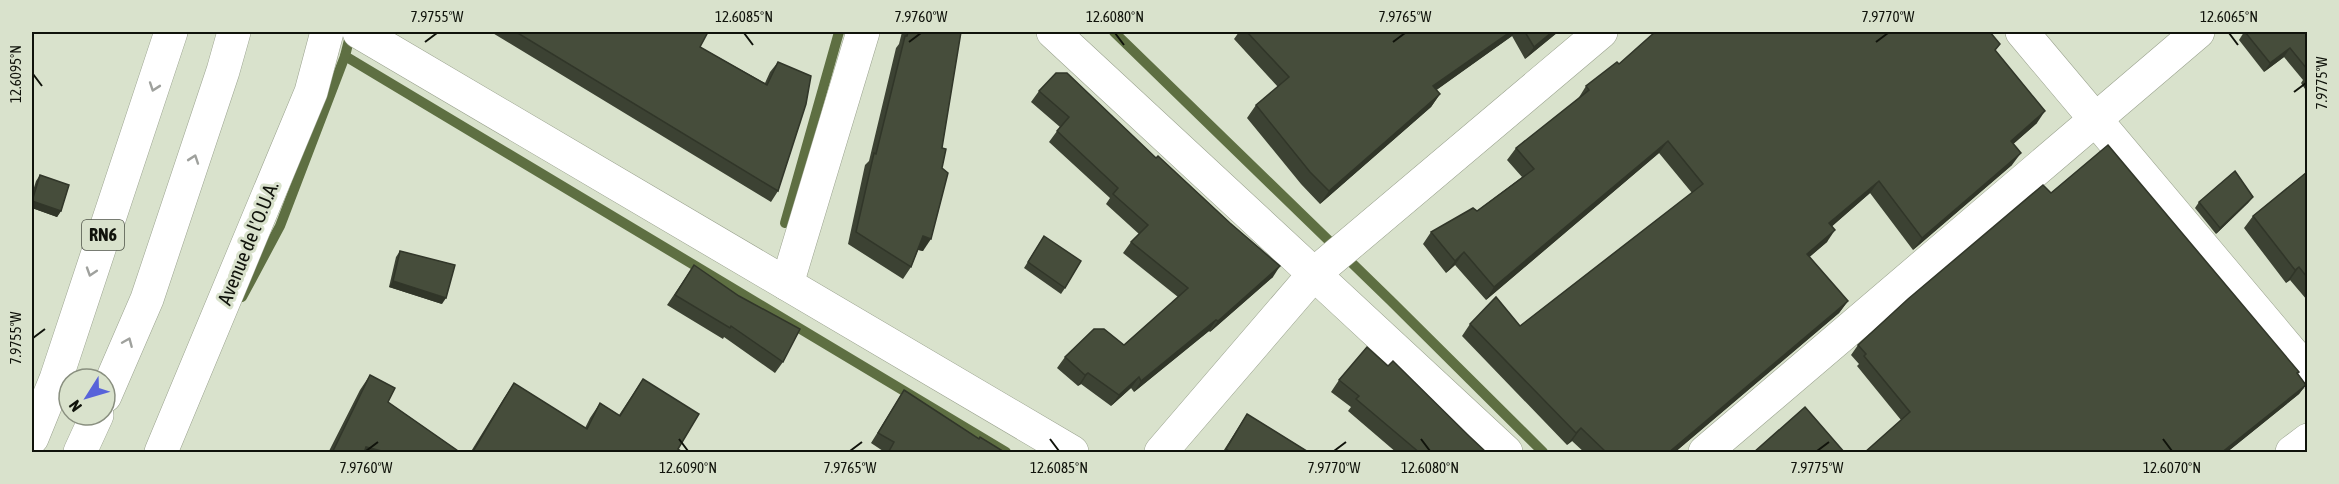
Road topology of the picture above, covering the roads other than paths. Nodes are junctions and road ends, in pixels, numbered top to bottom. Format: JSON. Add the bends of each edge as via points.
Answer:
{"nodes":[{"id":1,"x":171,"y":32,"type":"edge"},
{"id":2,"x":234,"y":32,"type":"edge"},
{"id":3,"x":327,"y":32,"type":"edge"},
{"id":4,"x":359,"y":32,"type":"edge"},
{"id":5,"x":863,"y":32,"type":"edge"},
{"id":6,"x":1053,"y":32,"type":"edge"},
{"id":7,"x":1600,"y":32,"type":"edge"},
{"id":8,"x":2022,"y":32,"type":"edge"},
{"id":9,"x":2198,"y":32,"type":"edge"},
{"id":10,"x":2096,"y":118,"type":"junction"},
{"id":11,"x":1314,"y":274,"type":"junction"},
{"id":12,"x":787,"y":284,"type":"junction"},
{"id":13,"x":117,"y":368,"type":"edge"},
{"id":14,"x":2307,"y":372,"type":"edge"},
{"id":15,"x":92,"y":427,"type":"edge"},
{"id":16,"x":32,"y":438,"type":"edge"},
{"id":17,"x":2307,"y":440,"type":"edge"},
{"id":18,"x":80,"y":453,"type":"edge"},
{"id":19,"x":161,"y":453,"type":"edge"},
{"id":20,"x":1072,"y":453,"type":"edge"},
{"id":21,"x":1161,"y":453,"type":"edge"},
{"id":22,"x":1506,"y":453,"type":"edge"},
{"id":23,"x":1705,"y":453,"type":"edge"},
{"id":24,"x":2292,"y":453,"type":"edge"}],
"edges":[{"from":1,"to":16,"type":"main road","number":"RN6","one_way":true,"via":[[56,379]]},
{"from":13,"to":2,"type":"main road","one_way":true,"via":[[147,299]]},
{"from":3,"to":19,"type":"main road","name":"Avenue de l'O.U.A.","via":[[310,92]]},
{"from":4,"to":12,"type":"main road"},
{"from":5,"to":12,"type":"main road"},
{"from":6,"to":11,"type":"main road"},
{"from":7,"to":11,"type":"main road"},
{"from":8,"to":10,"type":"main road"},
{"from":9,"to":10,"type":"main road"},
{"from":10,"to":14,"type":"main road"},
{"from":10,"to":23,"type":"main road"},
{"from":11,"to":21,"type":"main road"},
{"from":11,"to":22,"type":"main road"},
{"from":12,"to":20,"type":"main road"},
{"from":15,"to":18,"type":"main road"},
{"from":17,"to":24,"type":"main road"}]}
